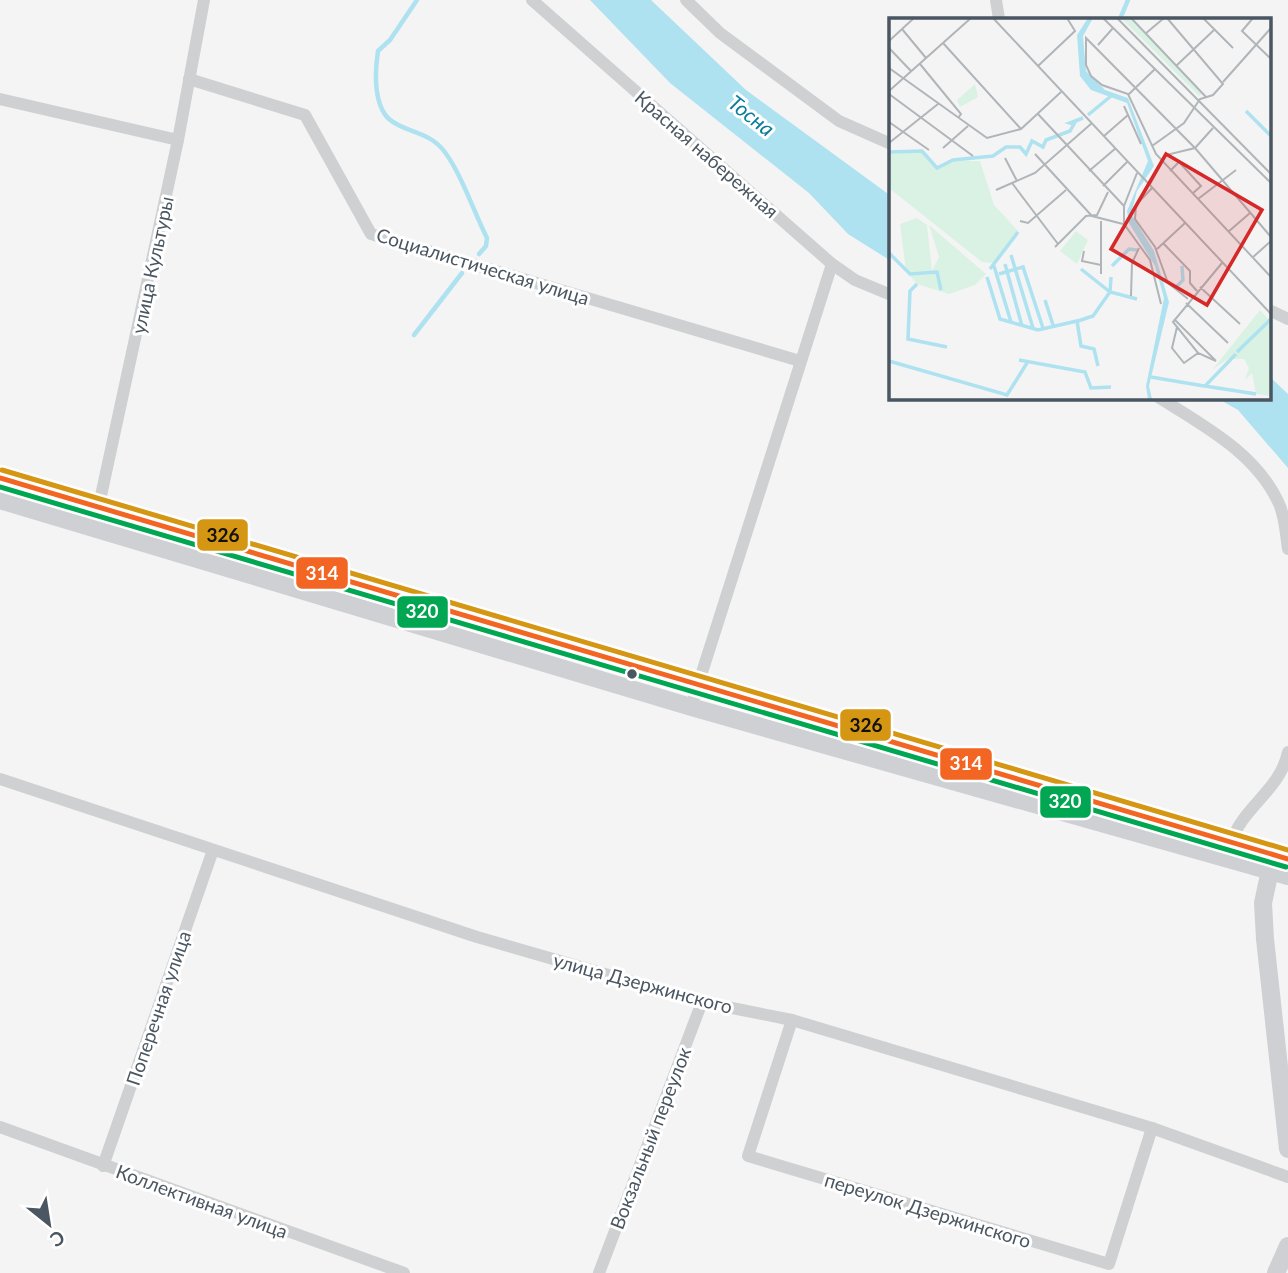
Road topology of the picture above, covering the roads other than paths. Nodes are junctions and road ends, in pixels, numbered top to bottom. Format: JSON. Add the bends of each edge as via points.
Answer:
{"nodes":[{"id":1,"x":204,"y":0,"type":"edge"},
{"id":2,"x":532,"y":0,"type":"edge"},
{"id":3,"x":686,"y":0,"type":"edge"},
{"id":4,"x":996,"y":0,"type":"edge"},
{"id":5,"x":999,"y":18,"type":"edge"},
{"id":6,"x":189,"y":79,"type":"junction"},
{"id":7,"x":0,"y":99,"type":"edge"},
{"id":8,"x":178,"y":141,"type":"junction"},
{"id":9,"x":889,"y":143,"type":"edge"},
{"id":10,"x":832,"y":264,"type":"junction"},
{"id":11,"x":889,"y":294,"type":"edge"},
{"id":12,"x":1270,"y":310,"type":"edge"},
{"id":13,"x":1288,"y":318,"type":"edge"},
{"id":14,"x":800,"y":361,"type":"junction"},
{"id":15,"x":1161,"y":399,"type":"edge"},
{"id":16,"x":0,"y":478,"type":"edge"},
{"id":17,"x":0,"y":500,"type":"edge"},
{"id":18,"x":99,"y":507,"type":"junction"},
{"id":19,"x":94,"y":528,"type":"junction"},
{"id":20,"x":1288,"y":549,"type":"edge"},
{"id":21,"x":698,"y":685,"type":"junction"},
{"id":22,"x":691,"y":707,"type":"junction"},
{"id":23,"x":1288,"y":752,"type":"edge"},
{"id":24,"x":0,"y":779,"type":"edge"},
{"id":25,"x":1231,"y":843,"type":"junction"},
{"id":26,"x":213,"y":850,"type":"junction"},
{"id":27,"x":1277,"y":861,"type":"edge"},
{"id":28,"x":1288,"y":876,"type":"edge"},
{"id":29,"x":702,"y":1002,"type":"junction"},
{"id":30,"x":792,"y":1020,"type":"junction"},
{"id":31,"x":0,"y":1127,"type":"edge"},
{"id":32,"x":1152,"y":1128,"type":"junction"},
{"id":33,"x":1288,"y":1149,"type":"edge"},
{"id":34,"x":103,"y":1166,"type":"junction"},
{"id":35,"x":1288,"y":1177,"type":"edge"},
{"id":36,"x":1288,"y":1246,"type":"edge"},
{"id":37,"x":404,"y":1273,"type":"edge"},
{"id":38,"x":599,"y":1273,"type":"edge"},
{"id":39,"x":1276,"y":1273,"type":"edge"}],
"edges":[{"from":1,"to":6,"type":"street","name":"улица Культуры"},
{"from":2,"to":10,"type":"street","name":"Красная набережная"},
{"from":3,"to":9,"type":"street","via":[[720,33],[839,121]]},
{"from":4,"to":5,"type":"street"},
{"from":6,"to":8,"type":"street","name":"улица Культуры"},
{"from":6,"to":14,"type":"street","name":"Социалистическая улица","via":[[305,116],[371,234]]},
{"from":7,"to":8,"type":"street"},
{"from":8,"to":18,"type":"street","name":"улица Культуры"},
{"from":10,"to":11,"type":"street","name":"Красная набережная"},
{"from":10,"to":14,"type":"street"},
{"from":12,"to":13,"type":"street"},
{"from":14,"to":21,"type":"street"},
{"from":15,"to":20,"type":"street","via":[[1228,443],[1265,477],[1281,509]]},
{"from":16,"to":18,"type":"main road"},
{"from":17,"to":19,"type":"main road"},
{"from":18,"to":19,"type":"street","name":"улица Культуры"},
{"from":18,"to":21,"type":"main road"},
{"from":19,"to":22,"type":"main road"},
{"from":21,"to":22,"type":"street"},
{"from":21,"to":25,"type":"main road"},
{"from":22,"to":27,"type":"main road"},
{"from":23,"to":25,"type":"street","via":[[1284,770],[1236,826]]},
{"from":24,"to":26,"type":"street","name":"улица Дзержинского"},
{"from":25,"to":27,"type":"main road"},
{"from":26,"to":29,"type":"street","name":"улица Дзержинского","via":[[477,937]]},
{"from":26,"to":34,"type":"street","name":"Поперечная улица"},
{"from":27,"to":28,"type":"main road"},
{"from":27,"to":33,"type":"main road","via":[[1263,903]]},
{"from":29,"to":30,"type":"street","name":"улица Дзержинского"},
{"from":29,"to":38,"type":"street","name":"Вокзальный переулок"},
{"from":30,"to":32,"type":"street","name":"улица Дзержинского"},
{"from":30,"to":32,"type":"street","name":"переулок Дзержинского","via":[[747,1156],[1109,1264]]},
{"from":31,"to":34,"type":"street","name":"Коллективная улица"},
{"from":32,"to":35,"type":"street","name":"улица Дзержинского"},
{"from":34,"to":37,"type":"street","name":"Коллективная улица"},
{"from":36,"to":39,"type":"main road"}]}
